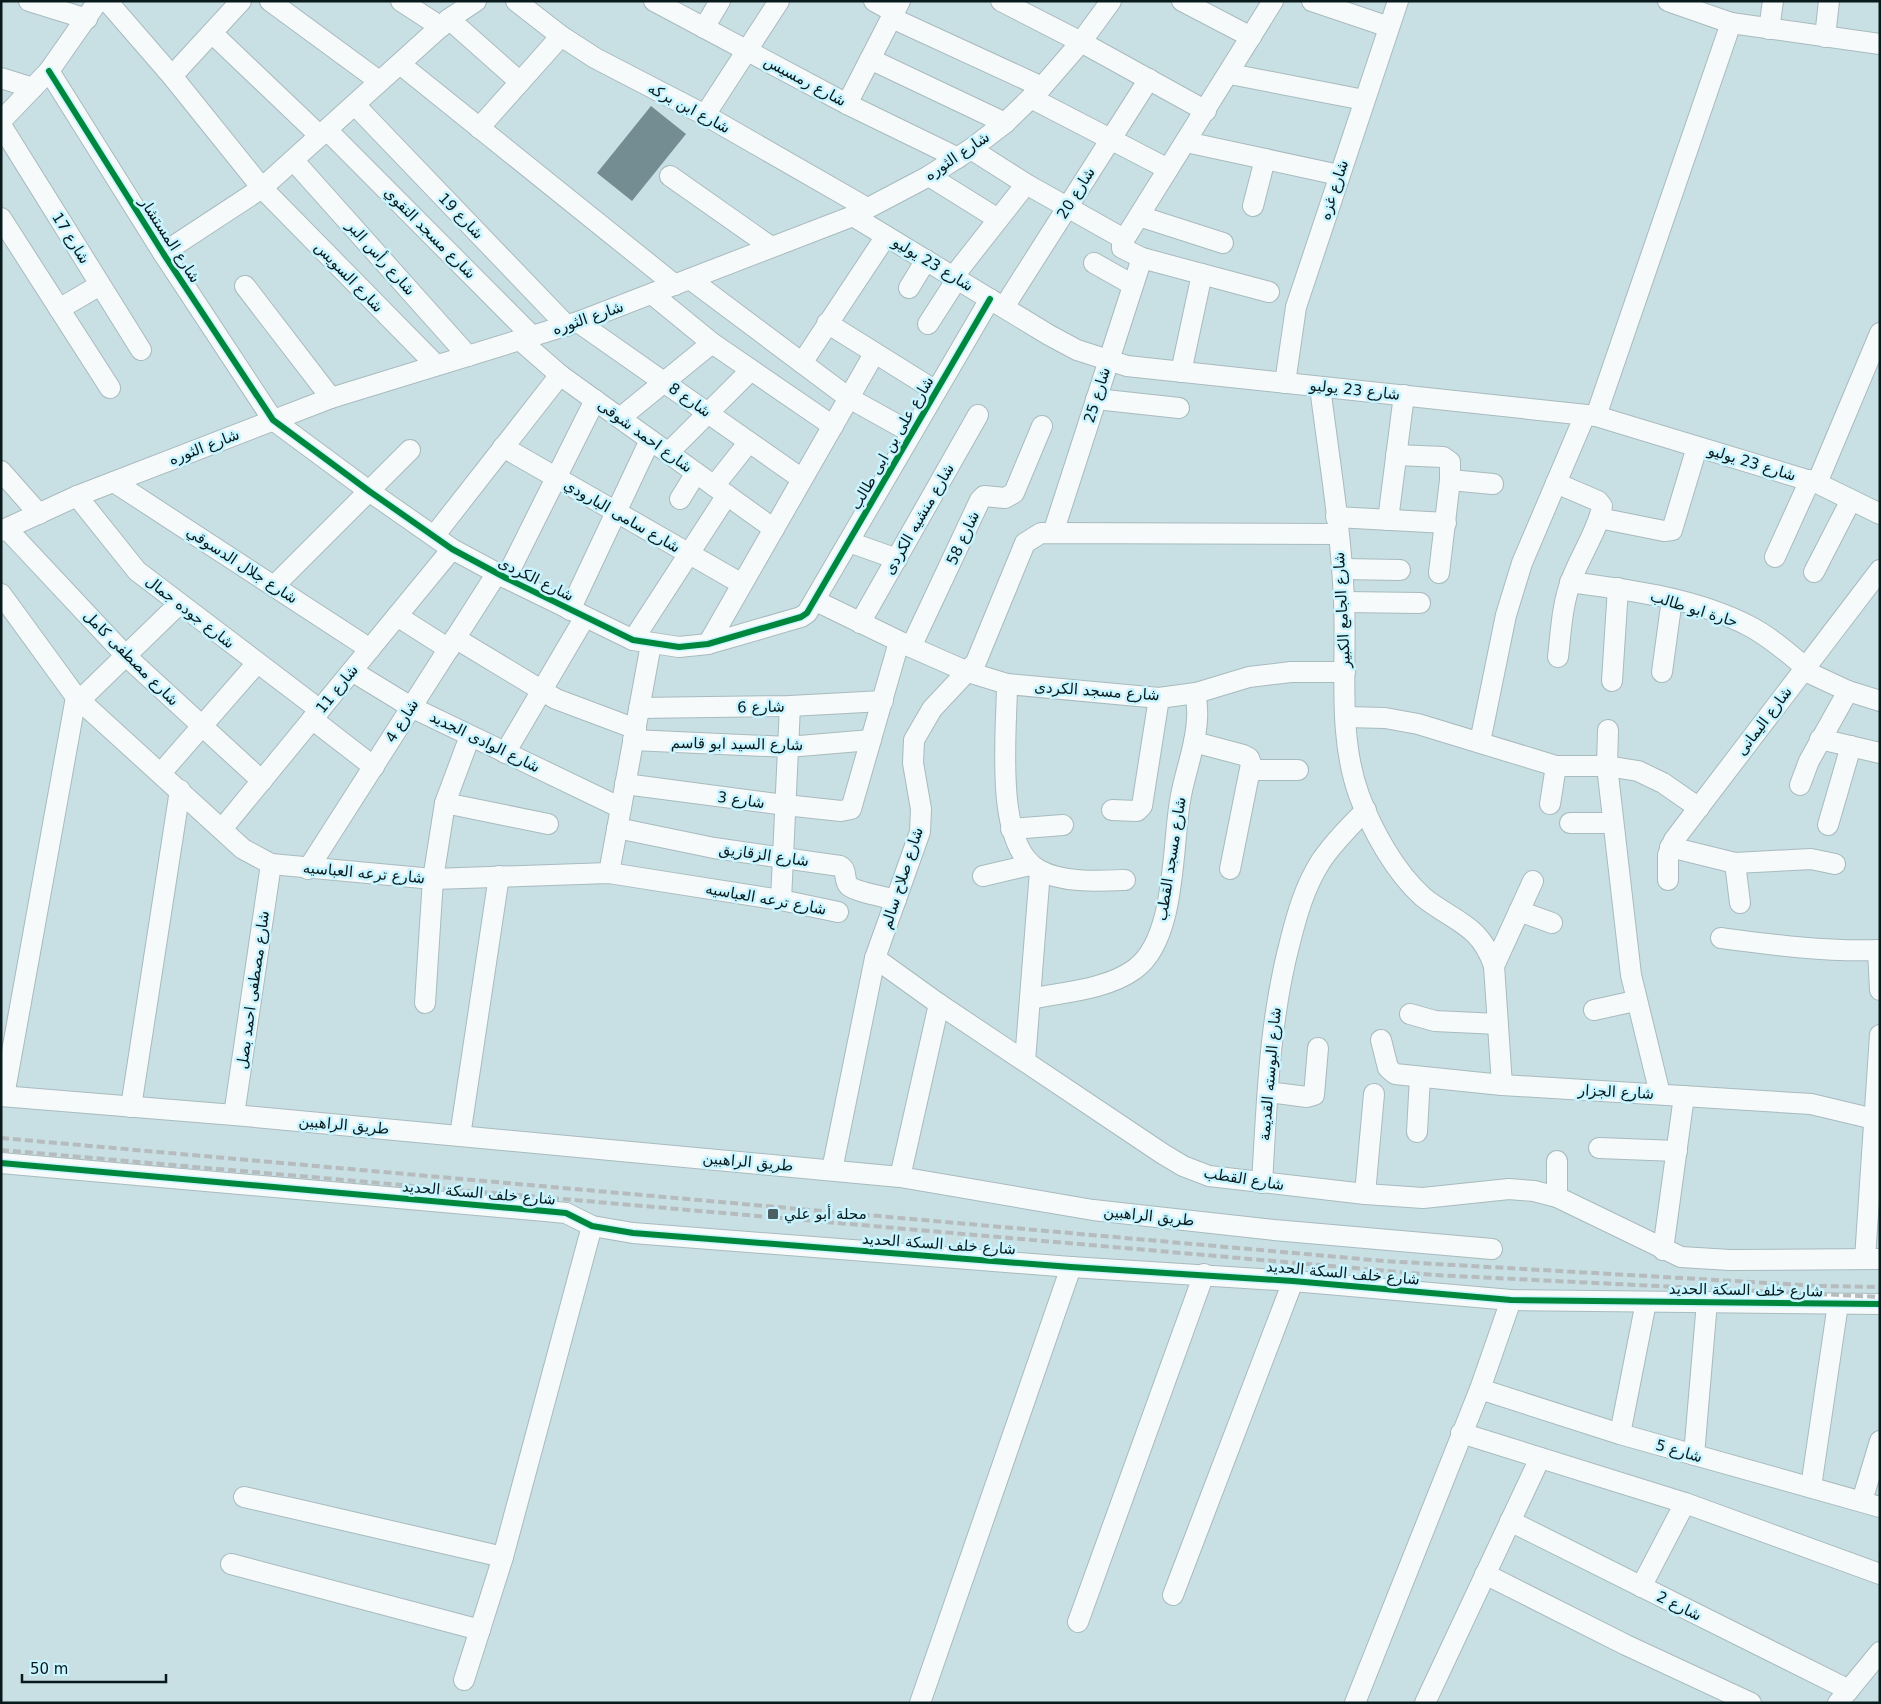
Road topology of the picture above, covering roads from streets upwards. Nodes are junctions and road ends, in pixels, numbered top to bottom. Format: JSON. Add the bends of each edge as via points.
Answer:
{"nodes":[{"id":1,"x":29,"y":1,"type":"edge"},
{"id":2,"x":98,"y":1,"type":"edge"},
{"id":3,"x":107,"y":1,"type":"edge"},
{"id":4,"x":241,"y":1,"type":"edge"},
{"id":5,"x":270,"y":1,"type":"edge"},
{"id":6,"x":401,"y":1,"type":"edge"},
{"id":7,"x":476,"y":1,"type":"edge"},
{"id":8,"x":516,"y":1,"type":"edge"},
{"id":9,"x":654,"y":1,"type":"edge"},
{"id":10,"x":720,"y":1,"type":"edge"},
{"id":11,"x":779,"y":1,"type":"edge"},
{"id":12,"x":874,"y":1,"type":"edge"},
{"id":13,"x":1001,"y":1,"type":"edge"},
{"id":14,"x":1111,"y":1,"type":"edge"},
{"id":15,"x":1182,"y":1,"type":"edge"},
{"id":16,"x":1273,"y":1,"type":"edge"},
{"id":17,"x":1312,"y":1,"type":"edge"},
{"id":18,"x":1398,"y":1,"type":"edge"},
{"id":19,"x":1668,"y":1,"type":"edge"},
{"id":20,"x":1773,"y":1,"type":"edge"},
{"id":21,"x":1829,"y":1,"type":"edge"},
{"id":22,"x":1338,"y":6,"type":"edge"},
{"id":23,"x":896,"y":11,"type":"edge"},
{"id":24,"x":87,"y":19,"type":"junction"},
{"id":25,"x":445,"y":23,"type":"junction"},
{"id":26,"x":1731,"y":23,"type":"junction"},
{"id":27,"x":1389,"y":27,"type":"junction"},
{"id":28,"x":704,"y":28,"type":"junction"},
{"id":29,"x":1769,"y":29,"type":"junction"},
{"id":30,"x":212,"y":33,"type":"junction"},
{"id":31,"x":561,"y":36,"type":"junction"},
{"id":32,"x":1251,"y":37,"type":"junction"},
{"id":33,"x":1825,"y":37,"type":"junction"},
{"id":34,"x":1081,"y":42,"type":"junction"},
{"id":35,"x":1880,"y":44,"type":"edge"},
{"id":36,"x":747,"y":51,"type":"junction"},
{"id":37,"x":870,"y":59,"type":"junction"},
{"id":38,"x":400,"y":64,"type":"junction"},
{"id":39,"x":49,"y":71,"type":"junction"},
{"id":40,"x":1230,"y":74,"type":"junction"},
{"id":41,"x":172,"y":76,"type":"junction"},
{"id":42,"x":1,"y":78,"type":"edge"},
{"id":43,"x":1149,"y":79,"type":"junction"},
{"id":44,"x":379,"y":81,"type":"junction"},
{"id":45,"x":520,"y":82,"type":"junction"},
{"id":46,"x":33,"y":88,"type":"junction"},
{"id":47,"x":1037,"y":92,"type":"junction"},
{"id":48,"x":1364,"y":100,"type":"junction"},
{"id":49,"x":847,"y":104,"type":"junction"},
{"id":50,"x":355,"y":105,"type":"junction"},
{"id":51,"x":1206,"y":111,"type":"junction"},
{"id":52,"x":705,"y":115,"type":"junction"},
{"id":53,"x":1,"y":121,"type":"edge"},
{"id":54,"x":1004,"y":123,"type":"junction"},
{"id":55,"x":1,"y":125,"type":"edge"},
{"id":56,"x":479,"y":128,"type":"junction"},
{"id":57,"x":324,"y":133,"type":"junction"},
{"id":58,"x":1110,"y":140,"type":"junction"},
{"id":59,"x":1186,"y":142,"type":"junction"},
{"id":60,"x":964,"y":154,"type":"junction"},
{"id":61,"x":1264,"y":159,"type":"junction"},
{"id":62,"x":294,"y":160,"type":"junction"},
{"id":63,"x":1168,"y":169,"type":"junction"},
{"id":64,"x":1339,"y":175,"type":"junction"},
{"id":65,"x":670,"y":176,"type":"dead end"},
{"id":66,"x":929,"y":176,"type":"junction"},
{"id":67,"x":1026,"y":184,"type":"junction"},
{"id":68,"x":262,"y":188,"type":"junction"},
{"id":69,"x":1253,"y":206,"type":"dead end"},
{"id":70,"x":1067,"y":207,"type":"junction"},
{"id":71,"x":860,"y":212,"type":"junction"},
{"id":72,"x":1139,"y":216,"type":"junction"},
{"id":73,"x":1,"y":218,"type":"edge"},
{"id":74,"x":998,"y":219,"type":"junction"},
{"id":75,"x":886,"y":236,"type":"junction"},
{"id":76,"x":1124,"y":239,"type":"junction"},
{"id":77,"x":1223,"y":243,"type":"dead end"},
{"id":78,"x":771,"y":247,"type":"junction"},
{"id":79,"x":163,"y":253,"type":"junction"},
{"id":80,"x":1142,"y":258,"type":"junction"},
{"id":81,"x":926,"y":260,"type":"junction"},
{"id":82,"x":1094,"y":263,"type":"dead end"},
{"id":83,"x":1202,"y":274,"type":"junction"},
{"id":84,"x":955,"y":278,"type":"junction"},
{"id":85,"x":682,"y":282,"type":"junction"},
{"id":86,"x":100,"y":285,"type":"junction"},
{"id":87,"x":1133,"y":285,"type":"junction"},
{"id":88,"x":245,"y":286,"type":"dead end"},
{"id":89,"x":909,"y":288,"type":"dead end"},
{"id":90,"x":1269,"y":292,"type":"dead end"},
{"id":91,"x":652,"y":294,"type":"junction"},
{"id":92,"x":997,"y":303,"type":"junction"},
{"id":93,"x":59,"y":309,"type":"junction"},
{"id":94,"x":828,"y":323,"type":"junction"},
{"id":95,"x":572,"y":324,"type":"junction"},
{"id":96,"x":928,"y":324,"type":"dead end"},
{"id":97,"x":1880,"y":332,"type":"edge"},
{"id":98,"x":526,"y":338,"type":"junction"},
{"id":99,"x":712,"y":343,"type":"junction"},
{"id":100,"x":141,"y":350,"type":"dead end"},
{"id":101,"x":874,"y":354,"type":"junction"},
{"id":102,"x":468,"y":356,"type":"junction"},
{"id":103,"x":1108,"y":361,"type":"junction"},
{"id":104,"x":802,"y":362,"type":"junction"},
{"id":105,"x":436,"y":365,"type":"junction"},
{"id":106,"x":751,"y":370,"type":"junction"},
{"id":107,"x":1180,"y":372,"type":"junction"},
{"id":108,"x":560,"y":375,"type":"junction"},
{"id":109,"x":663,"y":382,"type":"junction"},
{"id":110,"x":1285,"y":383,"type":"junction"},
{"id":111,"x":1320,"y":387,"type":"junction"},
{"id":112,"x":110,"y":388,"type":"dead end"},
{"id":113,"x":936,"y":391,"type":"junction"},
{"id":114,"x":1404,"y":395,"type":"junction"},
{"id":115,"x":330,"y":398,"type":"junction"},
{"id":116,"x":849,"y":398,"type":"junction"},
{"id":117,"x":1096,"y":399,"type":"junction"},
{"id":118,"x":595,"y":400,"type":"junction"},
{"id":119,"x":1179,"y":408,"type":"dead end"},
{"id":120,"x":708,"y":413,"type":"junction"},
{"id":121,"x":978,"y":416,"type":"dead end"},
{"id":122,"x":1591,"y":416,"type":"junction"},
{"id":123,"x":620,"y":418,"type":"junction"},
{"id":124,"x":273,"y":420,"type":"junction"},
{"id":125,"x":833,"y":426,"type":"junction"},
{"id":126,"x":1042,"y":426,"type":"dead end"},
{"id":127,"x":912,"y":433,"type":"junction"},
{"id":128,"x":650,"y":440,"type":"junction"},
{"id":129,"x":750,"y":442,"type":"junction"},
{"id":130,"x":503,"y":447,"type":"junction"},
{"id":131,"x":1697,"y":447,"type":"junction"},
{"id":132,"x":410,"y":450,"type":"dead end"},
{"id":133,"x":668,"y":453,"type":"junction"},
{"id":134,"x":1396,"y":455,"type":"junction"},
{"id":135,"x":1,"y":471,"type":"edge"},
{"id":136,"x":696,"y":473,"type":"junction"},
{"id":137,"x":557,"y":478,"type":"junction"},
{"id":138,"x":802,"y":478,"type":"junction"},
{"id":139,"x":1450,"y":480,"type":"junction"},
{"id":140,"x":114,"y":482,"type":"junction"},
{"id":141,"x":1814,"y":482,"type":"junction"},
{"id":142,"x":1556,"y":483,"type":"junction"},
{"id":143,"x":1493,"y":484,"type":"dead end"},
{"id":144,"x":720,"y":490,"type":"junction"},
{"id":145,"x":369,"y":491,"type":"junction"},
{"id":146,"x":77,"y":496,"type":"junction"},
{"id":147,"x":680,"y":499,"type":"dead end"},
{"id":148,"x":1851,"y":500,"type":"junction"},
{"id":149,"x":617,"y":512,"type":"junction"},
{"id":150,"x":39,"y":514,"type":"junction"},
{"id":151,"x":1880,"y":514,"type":"edge"},
{"id":152,"x":1599,"y":518,"type":"junction"},
{"id":153,"x":1388,"y":520,"type":"junction"},
{"id":154,"x":1446,"y":523,"type":"junction"},
{"id":155,"x":1337,"y":526,"type":"junction"},
{"id":156,"x":774,"y":528,"type":"junction"},
{"id":157,"x":4,"y":530,"type":"edge"},
{"id":158,"x":1047,"y":533,"type":"junction"},
{"id":159,"x":434,"y":536,"type":"junction"},
{"id":160,"x":849,"y":542,"type":"junction"},
{"id":161,"x":452,"y":549,"type":"junction"},
{"id":162,"x":689,"y":553,"type":"junction"},
{"id":163,"x":1775,"y":557,"type":"dead end"},
{"id":164,"x":897,"y":558,"type":"junction"},
{"id":165,"x":1342,"y":569,"type":"junction"},
{"id":166,"x":1400,"y":570,"type":"dead end"},
{"id":167,"x":1880,"y":570,"type":"edge"},
{"id":168,"x":1814,"y":572,"type":"dead end"},
{"id":169,"x":1439,"y":573,"type":"dead end"},
{"id":170,"x":501,"y":576,"type":"junction"},
{"id":171,"x":1570,"y":582,"type":"junction"},
{"id":172,"x":742,"y":584,"type":"junction"},
{"id":173,"x":274,"y":586,"type":"junction"},
{"id":174,"x":1618,"y":588,"type":"junction"},
{"id":175,"x":1,"y":594,"type":"edge"},
{"id":176,"x":1672,"y":599,"type":"junction"},
{"id":177,"x":816,"y":601,"type":"junction"},
{"id":178,"x":1344,"y":602,"type":"junction"},
{"id":179,"x":1420,"y":603,"type":"dead end"},
{"id":180,"x":179,"y":604,"type":"junction"},
{"id":181,"x":578,"y":613,"type":"junction"},
{"id":182,"x":397,"y":616,"type":"junction"},
{"id":183,"x":860,"y":622,"type":"junction"},
{"id":184,"x":642,"y":642,"type":"junction"},
{"id":185,"x":452,"y":644,"type":"junction"},
{"id":186,"x":708,"y":644,"type":"junction"},
{"id":187,"x":905,"y":645,"type":"junction"},
{"id":188,"x":370,"y":649,"type":"junction"},
{"id":189,"x":126,"y":656,"type":"junction"},
{"id":190,"x":1558,"y":657,"type":"dead end"},
{"id":191,"x":257,"y":663,"type":"junction"},
{"id":192,"x":1804,"y":668,"type":"junction"},
{"id":193,"x":352,"y":671,"type":"junction"},
{"id":194,"x":968,"y":672,"type":"junction"},
{"id":195,"x":1345,"y":672,"type":"junction"},
{"id":196,"x":1662,"y":672,"type":"dead end"},
{"id":197,"x":1612,"y":681,"type":"dead end"},
{"id":198,"x":1007,"y":684,"type":"junction"},
{"id":199,"x":542,"y":689,"type":"junction"},
{"id":200,"x":1848,"y":691,"type":"junction"},
{"id":201,"x":1196,"y":693,"type":"junction"},
{"id":202,"x":78,"y":698,"type":"junction"},
{"id":203,"x":1158,"y":698,"type":"junction"},
{"id":204,"x":1880,"y":700,"type":"edge"},
{"id":205,"x":883,"y":701,"type":"junction"},
{"id":206,"x":790,"y":706,"type":"junction"},
{"id":207,"x":411,"y":707,"type":"junction"},
{"id":208,"x":639,"y":708,"type":"junction"},
{"id":209,"x":316,"y":715,"type":"junction"},
{"id":210,"x":1346,"y":717,"type":"junction"},
{"id":211,"x":202,"y":726,"type":"junction"},
{"id":212,"x":1608,"y":730,"type":"dead end"},
{"id":213,"x":634,"y":735,"type":"junction"},
{"id":214,"x":470,"y":736,"type":"junction"},
{"id":215,"x":871,"y":740,"type":"junction"},
{"id":216,"x":1820,"y":740,"type":"junction"},
{"id":217,"x":1194,"y":742,"type":"junction"},
{"id":218,"x":1480,"y":742,"type":"junction"},
{"id":219,"x":1851,"y":746,"type":"junction"},
{"id":220,"x":788,"y":748,"type":"junction"},
{"id":221,"x":505,"y":752,"type":"junction"},
{"id":222,"x":1880,"y":753,"type":"edge"},
{"id":223,"x":1556,"y":766,"type":"junction"},
{"id":224,"x":1608,"y":766,"type":"junction"},
{"id":225,"x":374,"y":767,"type":"junction"},
{"id":226,"x":1252,"y":770,"type":"junction"},
{"id":227,"x":1298,"y":770,"type":"dead end"},
{"id":228,"x":161,"y":773,"type":"junction"},
{"id":229,"x":262,"y":781,"type":"junction"},
{"id":230,"x":625,"y":784,"type":"junction"},
{"id":231,"x":1800,"y":785,"type":"dead end"},
{"id":232,"x":180,"y":790,"type":"junction"},
{"id":233,"x":445,"y":803,"type":"junction"},
{"id":234,"x":1550,"y":804,"type":"dead end"},
{"id":235,"x":785,"y":806,"type":"junction"},
{"id":236,"x":621,"y":808,"type":"junction"},
{"id":237,"x":1699,"y":808,"type":"junction"},
{"id":238,"x":1112,"y":810,"type":"dead end"},
{"id":239,"x":1366,"y":810,"type":"junction"},
{"id":240,"x":1570,"y":823,"type":"dead end"},
{"id":241,"x":1613,"y":823,"type":"junction"},
{"id":242,"x":548,"y":824,"type":"dead end"},
{"id":243,"x":1063,"y":825,"type":"dead end"},
{"id":244,"x":1828,"y":825,"type":"dead end"},
{"id":245,"x":617,"y":828,"type":"junction"},
{"id":246,"x":222,"y":829,"type":"junction"},
{"id":247,"x":1011,"y":829,"type":"junction"},
{"id":248,"x":1670,"y":847,"type":"junction"},
{"id":249,"x":783,"y":858,"type":"junction"},
{"id":250,"x":1735,"y":863,"type":"junction"},
{"id":251,"x":271,"y":864,"type":"junction"},
{"id":252,"x":1834,"y":864,"type":"dead end"},
{"id":253,"x":1035,"y":868,"type":"junction"},
{"id":254,"x":308,"y":869,"type":"junction"},
{"id":255,"x":1230,"y":869,"type":"dead end"},
{"id":256,"x":609,"y":873,"type":"junction"},
{"id":257,"x":498,"y":876,"type":"junction"},
{"id":258,"x":983,"y":876,"type":"dead end"},
{"id":259,"x":433,"y":879,"type":"junction"},
{"id":260,"x":1125,"y":880,"type":"dead end"},
{"id":261,"x":1668,"y":880,"type":"dead end"},
{"id":262,"x":1533,"y":881,"type":"dead end"},
{"id":263,"x":781,"y":900,"type":"junction"},
{"id":264,"x":896,"y":900,"type":"junction"},
{"id":265,"x":1740,"y":903,"type":"dead end"},
{"id":266,"x":1519,"y":911,"type":"junction"},
{"id":267,"x":838,"y":912,"type":"dead end"},
{"id":268,"x":1552,"y":923,"type":"dead end"},
{"id":269,"x":1721,"y":938,"type":"dead end"},
{"id":270,"x":1879,"y":950,"type":"edge"},
{"id":271,"x":875,"y":958,"type":"junction"},
{"id":272,"x":1494,"y":966,"type":"junction"},
{"id":273,"x":1880,"y":990,"type":"edge"},
{"id":274,"x":1030,"y":1000,"type":"junction"},
{"id":275,"x":1635,"y":1001,"type":"junction"},
{"id":276,"x":425,"y":1003,"type":"dead end"},
{"id":277,"x":940,"y":1004,"type":"junction"},
{"id":278,"x":1594,"y":1010,"type":"dead end"},
{"id":279,"x":1410,"y":1014,"type":"dead end"},
{"id":280,"x":1498,"y":1024,"type":"junction"},
{"id":281,"x":1880,"y":1035,"type":"edge"},
{"id":282,"x":1382,"y":1040,"type":"dead end"},
{"id":283,"x":1318,"y":1048,"type":"dead end"},
{"id":284,"x":1025,"y":1061,"type":"junction"},
{"id":285,"x":1420,"y":1077,"type":"junction"},
{"id":286,"x":1502,"y":1085,"type":"junction"},
{"id":287,"x":1268,"y":1092,"type":"junction"},
{"id":288,"x":1374,"y":1094,"type":"dead end"},
{"id":289,"x":1660,"y":1094,"type":"junction"},
{"id":290,"x":2,"y":1096,"type":"edge"},
{"id":291,"x":1684,"y":1096,"type":"junction"},
{"id":292,"x":132,"y":1106,"type":"junction"},
{"id":293,"x":1876,"y":1114,"type":"edge"},
{"id":294,"x":234,"y":1115,"type":"junction"},
{"id":295,"x":1417,"y":1132,"type":"dead end"},
{"id":296,"x":460,"y":1136,"type":"junction"},
{"id":297,"x":1876,"y":1144,"type":"edge"},
{"id":298,"x":1599,"y":1148,"type":"dead end"},
{"id":299,"x":1677,"y":1151,"type":"junction"},
{"id":300,"x":1557,"y":1161,"type":"dead end"},
{"id":301,"x":1,"y":1163,"type":"edge"},
{"id":302,"x":832,"y":1170,"type":"junction"},
{"id":303,"x":900,"y":1177,"type":"junction"},
{"id":304,"x":1262,"y":1183,"type":"junction"},
{"id":305,"x":1365,"y":1194,"type":"junction"},
{"id":306,"x":1557,"y":1197,"type":"junction"},
{"id":307,"x":592,"y":1226,"type":"junction"},
{"id":308,"x":1492,"y":1249,"type":"dead end"},
{"id":309,"x":1664,"y":1250,"type":"junction"},
{"id":310,"x":1872,"y":1259,"type":"edge"},
{"id":311,"x":1071,"y":1267,"type":"junction"},
{"id":312,"x":1204,"y":1274,"type":"junction"},
{"id":313,"x":1293,"y":1281,"type":"junction"},
{"id":314,"x":1511,"y":1300,"type":"junction"},
{"id":315,"x":1646,"y":1302,"type":"junction"},
{"id":316,"x":1707,"y":1302,"type":"junction"},
{"id":317,"x":1838,"y":1304,"type":"junction"},
{"id":318,"x":1880,"y":1304,"type":"edge"},
{"id":319,"x":1480,"y":1389,"type":"junction"},
{"id":320,"x":1461,"y":1433,"type":"junction"},
{"id":321,"x":1620,"y":1434,"type":"junction"},
{"id":322,"x":1880,"y":1441,"type":"edge"},
{"id":323,"x":1694,"y":1455,"type":"junction"},
{"id":324,"x":1540,"y":1458,"type":"junction"},
{"id":325,"x":1811,"y":1487,"type":"junction"},
{"id":326,"x":244,"y":1498,"type":"dead end"},
{"id":327,"x":1685,"y":1503,"type":"junction"},
{"id":328,"x":1871,"y":1504,"type":"edge"},
{"id":329,"x":1510,"y":1521,"type":"junction"},
{"id":330,"x":504,"y":1557,"type":"junction"},
{"id":331,"x":231,"y":1564,"type":"dead end"},
{"id":332,"x":1485,"y":1574,"type":"junction"},
{"id":333,"x":1880,"y":1574,"type":"edge"},
{"id":334,"x":1641,"y":1587,"type":"junction"},
{"id":335,"x":1173,"y":1595,"type":"dead end"},
{"id":336,"x":1078,"y":1622,"type":"dead end"},
{"id":337,"x":480,"y":1630,"type":"junction"},
{"id":338,"x":1880,"y":1652,"type":"edge"},
{"id":339,"x":464,"y":1680,"type":"dead end"},
{"id":340,"x":1844,"y":1696,"type":"edge"},
{"id":341,"x":920,"y":1703,"type":"edge"},
{"id":342,"x":1355,"y":1703,"type":"edge"},
{"id":343,"x":1424,"y":1703,"type":"edge"},
{"id":344,"x":1751,"y":1703,"type":"edge"}],
"edges":[{"from":1,"to":24,"type":"street"},
{"from":2,"to":24,"type":"street"},
{"from":3,"to":41,"type":"street","name":"شارع السويس"},
{"from":4,"to":30,"type":"street"},
{"from":5,"to":44,"type":"street"},
{"from":6,"to":25,"type":"street"},
{"from":7,"to":25,"type":"street"},
{"from":8,"to":31,"type":"street","name":"شارع ابن بركه"},
{"from":9,"to":28,"type":"street","name":"شارع رمسيس"},
{"from":10,"to":28,"type":"street"},
{"from":11,"to":36,"type":"street"},
{"from":12,"to":23,"type":"street"},
{"from":13,"to":34,"type":"street"},
{"from":14,"to":34,"type":"street","name":"شارع الثوره"},
{"from":15,"to":32,"type":"street"},
{"from":16,"to":32,"type":"street"},
{"from":17,"to":22,"type":"street"},
{"from":18,"to":27,"type":"street","name":"شارع غزه"},
{"from":19,"to":26,"type":"street"},
{"from":20,"to":29,"type":"street"},
{"from":21,"to":33,"type":"street"},
{"from":22,"to":27,"type":"street"},
{"from":23,"to":37,"type":"street"},
{"from":23,"to":47,"type":"street"},
{"from":24,"to":39,"type":"street"},
{"from":25,"to":38,"type":"street"},
{"from":25,"to":45,"type":"street"},
{"from":26,"to":29,"type":"street"},
{"from":26,"to":122,"type":"street"},
{"from":27,"to":48,"type":"street","name":"شارع غزه"},
{"from":28,"to":36,"type":"street","name":"شارع رمسيس"},
{"from":29,"to":33,"type":"street"},
{"from":30,"to":41,"type":"street"},
{"from":30,"to":57,"type":"street","name":"شارع مسجد التقوي"},
{"from":31,"to":45,"type":"street"},
{"from":31,"to":52,"type":"street","name":"شارع ابن بركه","via":[[595,58]]},
{"from":32,"to":40,"type":"street"},
{"from":33,"to":35,"type":"street"},
{"from":34,"to":43,"type":"street"},
{"from":34,"to":47,"type":"street","name":"شارع الثوره"},
{"from":36,"to":49,"type":"street","name":"شارع رمسيس"},
{"from":36,"to":52,"type":"street"},
{"from":37,"to":49,"type":"street"},
{"from":37,"to":54,"type":"street"},
{"from":38,"to":44,"type":"street"},
{"from":38,"to":56,"type":"street"},
{"from":39,"to":46,"type":"street"},
{"from":39,"to":79,"type":"street","name":"شارع المستشار"},
{"from":40,"to":48,"type":"street"},
{"from":40,"to":51,"type":"street"},
{"from":41,"to":68,"type":"street","name":"شارع السويس"},
{"from":42,"to":46,"type":"street"},
{"from":43,"to":51,"type":"street"},
{"from":43,"to":58,"type":"street","name":"شارع 20"},
{"from":44,"to":50,"type":"street"},
{"from":45,"to":56,"type":"street"},
{"from":46,"to":53,"type":"street"},
{"from":47,"to":54,"type":"street","name":"شارع الثوره"},
{"from":47,"to":58,"type":"street"},
{"from":48,"to":64,"type":"street","name":"شارع غزه"},
{"from":49,"to":60,"type":"street","name":"شارع رمسيس"},
{"from":50,"to":57,"type":"street"},
{"from":50,"to":95,"type":"street","name":"شارع 19"},
{"from":51,"to":59,"type":"street"},
{"from":52,"to":71,"type":"street","name":"شارع ابن بركه"},
{"from":54,"to":60,"type":"street","name":"شارع الثوره"},
{"from":55,"to":86,"type":"street","name":"شارع 17"},
{"from":56,"to":85,"type":"street"},
{"from":57,"to":62,"type":"street"},
{"from":57,"to":98,"type":"street","name":"شارع مسجد التقوي"},
{"from":58,"to":63,"type":"street"},
{"from":58,"to":70,"type":"street","name":"شارع 20"},
{"from":59,"to":61,"type":"street"},
{"from":59,"to":63,"type":"street"},
{"from":60,"to":66,"type":"street","name":"شارع الثوره"},
{"from":60,"to":67,"type":"street","name":"شارع رمسيس"},
{"from":61,"to":64,"type":"street"},
{"from":61,"to":69,"type":"street"},
{"from":62,"to":68,"type":"street"},
{"from":62,"to":102,"type":"street","name":"شارع رأس البر"},
{"from":63,"to":72,"type":"street"},
{"from":64,"to":110,"type":"street","name":"شارع غزه","via":[[1296,307]]},
{"from":65,"to":78,"type":"street"},
{"from":66,"to":71,"type":"street","name":"شارع الثوره"},
{"from":66,"to":74,"type":"street"},
{"from":67,"to":70,"type":"street","name":"شارع رمسيس"},
{"from":67,"to":74,"type":"street"},
{"from":68,"to":79,"type":"street"},
{"from":68,"to":105,"type":"street","name":"شارع السويس"},
{"from":70,"to":76,"type":"street","name":"شارع رمسيس"},
{"from":70,"to":92,"type":"street","name":"شارع 20"},
{"from":71,"to":75,"type":"street","name":"شارع 23 يوليو"},
{"from":71,"to":78,"type":"street","name":"شارع الثوره"},
{"from":72,"to":76,"type":"street"},
{"from":72,"to":77,"type":"street"},
{"from":73,"to":93,"type":"street"},
{"from":74,"to":84,"type":"street"},
{"from":75,"to":81,"type":"street","name":"شارع 23 يوليو"},
{"from":75,"to":94,"type":"street"},
{"from":76,"to":80,"type":"street","via":[[1122,248]]},
{"from":78,"to":85,"type":"street","name":"شارع الثوره"},
{"from":79,"to":124,"type":"street","name":"شارع المستشار"},
{"from":80,"to":83,"type":"street"},
{"from":80,"to":87,"type":"street","name":"شارع 25"},
{"from":81,"to":84,"type":"street","name":"شارع 23 يوليو"},
{"from":81,"to":89,"type":"street"},
{"from":82,"to":87,"type":"street"},
{"from":83,"to":90,"type":"street"},
{"from":83,"to":107,"type":"street"},
{"from":84,"to":92,"type":"street","name":"شارع 23 يوليو"},
{"from":84,"to":96,"type":"street"},
{"from":85,"to":91,"type":"street","name":"شارع الثوره"},
{"from":85,"to":104,"type":"street"},
{"from":86,"to":93,"type":"street"},
{"from":86,"to":100,"type":"street","name":"شارع 17"},
{"from":87,"to":103,"type":"street","name":"شارع 25"},
{"from":88,"to":115,"type":"street"},
{"from":91,"to":95,"type":"street","name":"شارع الثوره"},
{"from":91,"to":99,"type":"street"},
{"from":92,"to":103,"type":"street","name":"شارع 23 يوليو","via":[[1077,350]]},
{"from":92,"to":113,"type":"street","name":"شارع على بن ابى طالب"},
{"from":93,"to":112,"type":"street"},
{"from":94,"to":101,"type":"street"},
{"from":94,"to":104,"type":"street"},
{"from":95,"to":98,"type":"street","name":"شارع الثوره"},
{"from":95,"to":109,"type":"street","name":"شارع 8"},
{"from":97,"to":141,"type":"street"},
{"from":98,"to":102,"type":"street","name":"شارع الثوره"},
{"from":98,"to":108,"type":"street","name":"شارع احمد شوقى"},
{"from":99,"to":106,"type":"street"},
{"from":99,"to":109,"type":"street"},
{"from":101,"to":113,"type":"street"},
{"from":101,"to":116,"type":"street"},
{"from":102,"to":105,"type":"street","name":"شارع الثوره"},
{"from":103,"to":107,"type":"street","name":"شارع 23 يوليو"},
{"from":103,"to":117,"type":"street","name":"شارع 25"},
{"from":104,"to":116,"type":"street"},
{"from":105,"to":115,"type":"street","name":"شارع الثوره"},
{"from":106,"to":120,"type":"street"},
{"from":106,"to":125,"type":"street"},
{"from":107,"to":110,"type":"street","name":"شارع 23 يوليو"},
{"from":108,"to":118,"type":"street","name":"شارع احمد شوقى"},
{"from":108,"to":130,"type":"street"},
{"from":109,"to":120,"type":"street","name":"شارع 8"},
{"from":109,"to":123,"type":"street"},
{"from":110,"to":111,"type":"street","name":"شارع 23 يوليو"},
{"from":111,"to":114,"type":"street","name":"شارع 23 يوليو"},
{"from":111,"to":155,"type":"street","name":"شارع الجامع الكبير"},
{"from":113,"to":127,"type":"street","name":"شارع على بن ابى طالب"},
{"from":114,"to":122,"type":"street","name":"شارع 23 يوليو"},
{"from":114,"to":134,"type":"street"},
{"from":115,"to":124,"type":"street","name":"شارع الثوره"},
{"from":116,"to":125,"type":"street"},
{"from":116,"to":127,"type":"street"},
{"from":117,"to":119,"type":"street"},
{"from":117,"to":158,"type":"street","name":"شارع 25"},
{"from":118,"to":123,"type":"street","name":"شارع احمد شوقى"},
{"from":118,"to":137,"type":"street","name":"شارع 4"},
{"from":120,"to":129,"type":"street","name":"شارع 8"},
{"from":120,"to":133,"type":"street"},
{"from":121,"to":164,"type":"street","name":"شارع منشيه الكردى"},
{"from":122,"to":131,"type":"street","name":"شارع 23 يوليو"},
{"from":122,"to":142,"type":"street"},
{"from":123,"to":128,"type":"street","name":"شارع احمد شوقى"},
{"from":124,"to":140,"type":"street","name":"شارع الثوره"},
{"from":124,"to":145,"type":"street","name":"شارع الكردى"},
{"from":125,"to":138,"type":"street"},
{"from":126,"to":187,"type":"street","name":"شارع 58","via":[[1014,493],[1005,498],[984,496],[980,500]]},
{"from":127,"to":160,"type":"street","name":"شارع على بن ابى طالب"},
{"from":128,"to":133,"type":"street","name":"شارع احمد شوقى"},
{"from":128,"to":149,"type":"street"},
{"from":129,"to":138,"type":"street","name":"شارع 8"},
{"from":129,"to":144,"type":"street"},
{"from":130,"to":137,"type":"street","name":"شارع سامى البارودي"},
{"from":130,"to":159,"type":"street"},
{"from":131,"to":141,"type":"street","name":"شارع 23 يوليو"},
{"from":131,"to":152,"type":"street","via":[[1672,530]]},
{"from":132,"to":145,"type":"street"},
{"from":133,"to":136,"type":"street","name":"شارع احمد شوقى"},
{"from":134,"to":139,"type":"street","via":[[1447,458],[1451,467]]},
{"from":134,"to":153,"type":"street"},
{"from":135,"to":150,"type":"street"},
{"from":136,"to":144,"type":"street","name":"شارع احمد شوقى"},
{"from":136,"to":147,"type":"street"},
{"from":137,"to":149,"type":"street","name":"شارع سامى البارودي"},
{"from":137,"to":170,"type":"street","name":"شارع 4"},
{"from":138,"to":156,"type":"street"},
{"from":139,"to":143,"type":"street"},
{"from":139,"to":154,"type":"street"},
{"from":140,"to":146,"type":"street","name":"شارع الثوره"},
{"from":140,"to":173,"type":"street","name":"شارع جلال الدسوقي"},
{"from":141,"to":148,"type":"street","name":"شارع 23 يوليو"},
{"from":141,"to":163,"type":"street"},
{"from":142,"to":152,"type":"street","via":[[1598,500],[1602,506]]},
{"from":142,"to":218,"type":"street","via":[[1514,588]]},
{"from":144,"to":156,"type":"street","name":"شارع احمد شوقى"},
{"from":144,"to":162,"type":"street"},
{"from":145,"to":159,"type":"street","name":"شارع الكردى"},
{"from":145,"to":173,"type":"street"},
{"from":146,"to":150,"type":"street","name":"شارع الثوره"},
{"from":146,"to":180,"type":"street","name":"شارع جوده جمال","via":[[137,571]]},
{"from":148,"to":151,"type":"street","name":"شارع 23 يوليو"},
{"from":148,"to":168,"type":"street"},
{"from":149,"to":162,"type":"street","name":"شارع سامى البارودي"},
{"from":149,"to":181,"type":"street"},
{"from":150,"to":157,"type":"street","name":"شارع الثوره"},
{"from":152,"to":171,"type":"street"},
{"from":153,"to":154,"type":"street"},
{"from":153,"to":155,"type":"street"},
{"from":154,"to":169,"type":"street"},
{"from":155,"to":158,"type":"street"},
{"from":155,"to":165,"type":"street","name":"شارع الجامع الكبير"},
{"from":156,"to":172,"type":"street"},
{"from":157,"to":189,"type":"street","name":"شارع مصطفى كامل"},
{"from":158,"to":194,"type":"street","name":"شارع صلاح سالم","via":[[1025,543],[1019,553],[976,662]]},
{"from":159,"to":161,"type":"street","name":"شارع الكردى"},
{"from":160,"to":164,"type":"street"},
{"from":160,"to":177,"type":"street","name":"شارع على بن ابى طالب"},
{"from":161,"to":170,"type":"street","name":"شارع الكردى"},
{"from":161,"to":182,"type":"street","name":"شارع 11"},
{"from":162,"to":172,"type":"street","name":"شارع سامى البارودي"},
{"from":162,"to":184,"type":"street"},
{"from":164,"to":183,"type":"street","name":"شارع منشيه الكردى"},
{"from":165,"to":166,"type":"street"},
{"from":165,"to":178,"type":"street","name":"شارع الجامع الكبير"},
{"from":167,"to":192,"type":"street","name":"شارع اليمانى"},
{"from":170,"to":181,"type":"street","name":"شارع الكردى"},
{"from":170,"to":185,"type":"street","name":"شارع 4"},
{"from":171,"to":174,"type":"street","name":"حارة ابو طالب"},
{"from":171,"to":190,"type":"street"},
{"from":172,"to":186,"type":"street"},
{"from":173,"to":188,"type":"street","name":"شارع جلال الدسوقي"},
{"from":174,"to":176,"type":"street","name":"حارة ابو طالب"},
{"from":174,"to":197,"type":"street"},
{"from":175,"to":202,"type":"street","name":"شارع ترعه العباسيه"},
{"from":176,"to":192,"type":"street","name":"حارة ابو طالب","via":[[1722,613],[1751,626]]},
{"from":176,"to":196,"type":"street"},
{"from":177,"to":183,"type":"street","name":"شارع مسجد الكردى"},
{"from":177,"to":186,"type":"street","name":"شارع الكردى","via":[[801,617]]},
{"from":178,"to":179,"type":"street"},
{"from":178,"to":195,"type":"street","name":"شارع الجامع الكبير"},
{"from":180,"to":189,"type":"street"},
{"from":180,"to":191,"type":"street","name":"شارع جوده جمال"},
{"from":181,"to":184,"type":"street","name":"شارع الكردى"},
{"from":181,"to":199,"type":"street"},
{"from":182,"to":185,"type":"street","name":"شارع السيد ابو قاسم"},
{"from":182,"to":188,"type":"street","name":"شارع 11"},
{"from":183,"to":187,"type":"street","name":"شارع مسجد الكردى"},
{"from":184,"to":186,"type":"street","name":"شارع الكردى","via":[[679,647]]},
{"from":184,"to":208,"type":"street"},
{"from":185,"to":199,"type":"street","name":"شارع السيد ابو قاسم"},
{"from":185,"to":207,"type":"street","name":"شارع 4"},
{"from":187,"to":194,"type":"street","name":"شارع مسجد الكردى"},
{"from":187,"to":205,"type":"street"},
{"from":188,"to":193,"type":"street","name":"شارع 11"},
{"from":189,"to":202,"type":"street"},
{"from":189,"to":211,"type":"street","name":"شارع مصطفى كامل"},
{"from":191,"to":209,"type":"street","name":"شارع جوده جمال"},
{"from":191,"to":211,"type":"street"},
{"from":192,"to":200,"type":"street","name":"حارة ابو طالب"},
{"from":192,"to":237,"type":"street","name":"شارع اليمانى"},
{"from":193,"to":207,"type":"street","name":"شارع الوادى الجديد"},
{"from":193,"to":209,"type":"street","name":"شارع 11"},
{"from":194,"to":198,"type":"street","name":"شارع مسجد الكردى"},
{"from":194,"to":264,"type":"street","name":"شارع صلاح سالم","via":[[932,709],[914,740],[920,832]]},
{"from":195,"to":201,"type":"street","name":"شارع مسجد الكردى","via":[[1291,672],[1249,677]]},
{"from":195,"to":210,"type":"street","name":"شارع الجامع الكبير"},
{"from":198,"to":203,"type":"street","name":"شارع مسجد الكردى"},
{"from":198,"to":247,"type":"street","via":[[1006,788]]},
{"from":199,"to":213,"type":"street","name":"شارع السيد ابو قاسم","via":[[556,699]]},
{"from":199,"to":221,"type":"street"},
{"from":200,"to":204,"type":"street","name":"حارة ابو طالب"},
{"from":200,"to":216,"type":"street"},
{"from":201,"to":203,"type":"street","name":"شارع مسجد الكردى"},
{"from":201,"to":217,"type":"street","name":"شارع مسجد القطب","via":[[1198,719]]},
{"from":202,"to":228,"type":"street","name":"شارع ترعه العباسيه"},
{"from":202,"to":290,"type":"street"},
{"from":203,"to":238,"type":"street","via":[[1142,806],[1137,811]]},
{"from":205,"to":206,"type":"street","name":"شارع 6"},
{"from":205,"to":215,"type":"street"},
{"from":206,"to":208,"type":"street","name":"شارع 6"},
{"from":206,"to":220,"type":"street"},
{"from":207,"to":214,"type":"street","name":"شارع الوادى الجديد"},
{"from":207,"to":225,"type":"street","name":"شارع 4"},
{"from":208,"to":213,"type":"street"},
{"from":209,"to":225,"type":"street","name":"شارع جوده جمال"},
{"from":209,"to":229,"type":"street","name":"شارع 11"},
{"from":210,"to":218,"type":"street","via":[[1385,718],[1418,724]]},
{"from":210,"to":239,"type":"street","name":"شارع الجامع الكبير","via":[[1349,756]]},
{"from":211,"to":228,"type":"street"},
{"from":211,"to":229,"type":"street","name":"شارع مصطفى كامل"},
{"from":212,"to":224,"type":"street"},
{"from":213,"to":220,"type":"street","name":"شارع السيد ابو قاسم"},
{"from":213,"to":230,"type":"street"},
{"from":214,"to":221,"type":"street","name":"شارع الوادى الجديد"},
{"from":214,"to":233,"type":"street"},
{"from":215,"to":220,"type":"street","name":"شارع السيد ابو قاسم"},
{"from":215,"to":235,"type":"street","name":"شارع 3","via":[[850,809],[841,812]]},
{"from":216,"to":219,"type":"street"},
{"from":216,"to":231,"type":"street"},
{"from":217,"to":226,"type":"street","via":[[1243,755],[1249,758]]},
{"from":217,"to":274,"type":"street","name":"شارع مسجد القطب","via":[[1179,802],[1176,847],[1163,923],[1153,950],[1136,969],[1110,983]]},
{"from":218,"to":223,"type":"street"},
{"from":219,"to":222,"type":"street"},
{"from":219,"to":244,"type":"street"},
{"from":220,"to":235,"type":"street"},
{"from":221,"to":236,"type":"street","name":"شارع الوادى الجديد"},
{"from":223,"to":224,"type":"street"},
{"from":223,"to":234,"type":"street"},
{"from":224,"to":237,"type":"street","via":[[1638,771],[1663,783]]},
{"from":224,"to":241,"type":"street"},
{"from":225,"to":254,"type":"street","name":"شارع 4"},
{"from":226,"to":227,"type":"street"},
{"from":226,"to":255,"type":"street"},
{"from":228,"to":232,"type":"street","name":"شارع ترعه العباسيه"},
{"from":229,"to":246,"type":"street","name":"شارع 11"},
{"from":230,"to":235,"type":"street","name":"شارع 3"},
{"from":230,"to":236,"type":"street"},
{"from":232,"to":246,"type":"street","name":"شارع ترعه العباسيه"},
{"from":232,"to":292,"type":"street"},
{"from":233,"to":242,"type":"street"},
{"from":233,"to":259,"type":"street"},
{"from":235,"to":249,"type":"street"},
{"from":236,"to":245,"type":"street"},
{"from":237,"to":248,"type":"street","name":"شارع اليمانى"},
{"from":239,"to":272,"type":"street","name":"شارع الجامع الكبير","via":[[1397,866],[1422,896],[1479,936]]},
{"from":239,"to":287,"type":"street","name":"شارع البوسته القديمة","via":[[1336,841],[1305,892],[1280,978],[1271,1032]]},
{"from":240,"to":241,"type":"street"},
{"from":241,"to":275,"type":"street"},
{"from":243,"to":247,"type":"street"},
{"from":245,"to":249,"type":"street","name":"شارع الزقازيق"},
{"from":245,"to":256,"type":"street"},
{"from":246,"to":251,"type":"street","name":"شارع ترعه العباسيه","via":[[243,849]]},
{"from":247,"to":253,"type":"street","via":[[1020,850]]},
{"from":248,"to":250,"type":"street"},
{"from":248,"to":261,"type":"street"},
{"from":249,"to":263,"type":"street"},
{"from":249,"to":264,"type":"street","name":"شارع الزقازيق","via":[[840,866],[851,888]]},
{"from":250,"to":252,"type":"street","via":[[1811,859]]},
{"from":250,"to":265,"type":"street"},
{"from":251,"to":254,"type":"street","name":"شارع ترعه العباسيه"},
{"from":251,"to":294,"type":"street","name":"شارع مصطفى احمد بصل"},
{"from":253,"to":258,"type":"street"},
{"from":253,"to":260,"type":"street","via":[[1054,876]]},
{"from":253,"to":274,"type":"street"},
{"from":254,"to":259,"type":"street","name":"شارع ترعه العباسيه"},
{"from":256,"to":257,"type":"street","name":"شارع ترعه العباسيه"},
{"from":256,"to":263,"type":"street","name":"شارع ترعه العباسيه"},
{"from":257,"to":259,"type":"street","name":"شارع ترعه العباسيه"},
{"from":257,"to":296,"type":"street"},
{"from":259,"to":276,"type":"street"},
{"from":262,"to":266,"type":"street"},
{"from":263,"to":267,"type":"street","name":"شارع ترعه العباسيه"},
{"from":264,"to":271,"type":"street","name":"شارع صلاح سالم"},
{"from":266,"to":268,"type":"street"},
{"from":266,"to":272,"type":"street"},
{"from":269,"to":270,"type":"street","via":[[1786,946]]},
{"from":270,"to":273,"type":"street"},
{"from":271,"to":277,"type":"street","name":"شارع القطب"},
{"from":271,"to":302,"type":"street","name":"شارع صلاح سالم"},
{"from":272,"to":280,"type":"street"},
{"from":274,"to":284,"type":"street"},
{"from":275,"to":278,"type":"street"},
{"from":275,"to":289,"type":"street"},
{"from":277,"to":284,"type":"street","name":"شارع القطب"},
{"from":277,"to":303,"type":"street"},
{"from":279,"to":280,"type":"street","via":[[1435,1020]]},
{"from":280,"to":286,"type":"street"},
{"from":281,"to":293,"type":"street"},
{"from":282,"to":285,"type":"street","name":"شارع الجزار","via":[[1390,1072]]},
{"from":283,"to":287,"type":"street","via":[[1314,1095],[1306,1097]]},
{"from":284,"to":304,"type":"street","name":"شارع القطب","via":[[1183,1166],[1208,1176]]},
{"from":285,"to":286,"type":"street","name":"شارع الجزار"},
{"from":285,"to":295,"type":"street"},
{"from":286,"to":289,"type":"street","name":"شارع الجزار"},
{"from":287,"to":304,"type":"street","name":"شارع البوسته القديمة"},
{"from":288,"to":305,"type":"street"},
{"from":289,"to":291,"type":"street","name":"شارع الجزار"},
{"from":290,"to":292,"type":"street","name":"طريق الراهبين"},
{"from":291,"to":293,"type":"street","name":"شارع الجزار","via":[[1812,1104]]},
{"from":291,"to":299,"type":"street"},
{"from":292,"to":294,"type":"street","name":"طريق الراهبين"},
{"from":293,"to":297,"type":"street"},
{"from":294,"to":296,"type":"street","name":"طريق الراهبين"},
{"from":296,"to":302,"type":"street","name":"طريق الراهبين"},
{"from":297,"to":310,"type":"street"},
{"from":298,"to":299,"type":"street"},
{"from":299,"to":309,"type":"street"},
{"from":300,"to":306,"type":"street"},
{"from":301,"to":307,"type":"street","name":"شارع خلف السكة الحديد","via":[[566,1213]]},
{"from":302,"to":303,"type":"street","name":"طريق الراهبين"},
{"from":303,"to":308,"type":"street","name":"طريق الراهبين","via":[[1093,1210]]},
{"from":304,"to":305,"type":"street","name":"شارع القطب"},
{"from":305,"to":306,"type":"street","name":"شارع القطب","via":[[1423,1198],[1509,1189]]},
{"from":306,"to":309,"type":"street","name":"شارع القطب"},
{"from":307,"to":311,"type":"street","name":"شارع خلف السكة الحديد","via":[[632,1233]]},
{"from":307,"to":330,"type":"street"},
{"from":309,"to":310,"type":"street","via":[[1681,1257],[1709,1260]]},
{"from":311,"to":312,"type":"street","name":"شارع خلف السكة الحديد"},
{"from":311,"to":341,"type":"street"},
{"from":312,"to":313,"type":"street","name":"شارع خلف السكة الحديد"},
{"from":312,"to":336,"type":"street"},
{"from":313,"to":314,"type":"street","name":"شارع خلف السكة الحديد"},
{"from":313,"to":335,"type":"street"},
{"from":314,"to":315,"type":"street","name":"شارع خلف السكة الحديد"},
{"from":314,"to":319,"type":"street"},
{"from":315,"to":316,"type":"street","name":"شارع خلف السكة الحديد"},
{"from":315,"to":321,"type":"street"},
{"from":316,"to":317,"type":"street","name":"شارع خلف السكة الحديد"},
{"from":316,"to":323,"type":"street"},
{"from":317,"to":318,"type":"street","name":"شارع خلف السكة الحديد"},
{"from":317,"to":325,"type":"street"},
{"from":319,"to":320,"type":"street"},
{"from":319,"to":321,"type":"street","name":"شارع 5"},
{"from":320,"to":324,"type":"street"},
{"from":320,"to":342,"type":"street"},
{"from":321,"to":323,"type":"street","name":"شارع 5"},
{"from":322,"to":328,"type":"street"},
{"from":323,"to":325,"type":"street","name":"شارع 5"},
{"from":324,"to":327,"type":"street"},
{"from":324,"to":329,"type":"street"},
{"from":325,"to":328,"type":"street","name":"شارع 5"},
{"from":326,"to":330,"type":"street"},
{"from":327,"to":333,"type":"street"},
{"from":327,"to":334,"type":"street"},
{"from":329,"to":332,"type":"street"},
{"from":329,"to":334,"type":"street","name":"شارع 2"},
{"from":330,"to":337,"type":"street"},
{"from":331,"to":337,"type":"street"},
{"from":332,"to":343,"type":"street"},
{"from":332,"to":344,"type":"street"},
{"from":334,"to":340,"type":"street","name":"شارع 2"},
{"from":337,"to":339,"type":"street"},
{"from":338,"to":340,"type":"street"}]}
